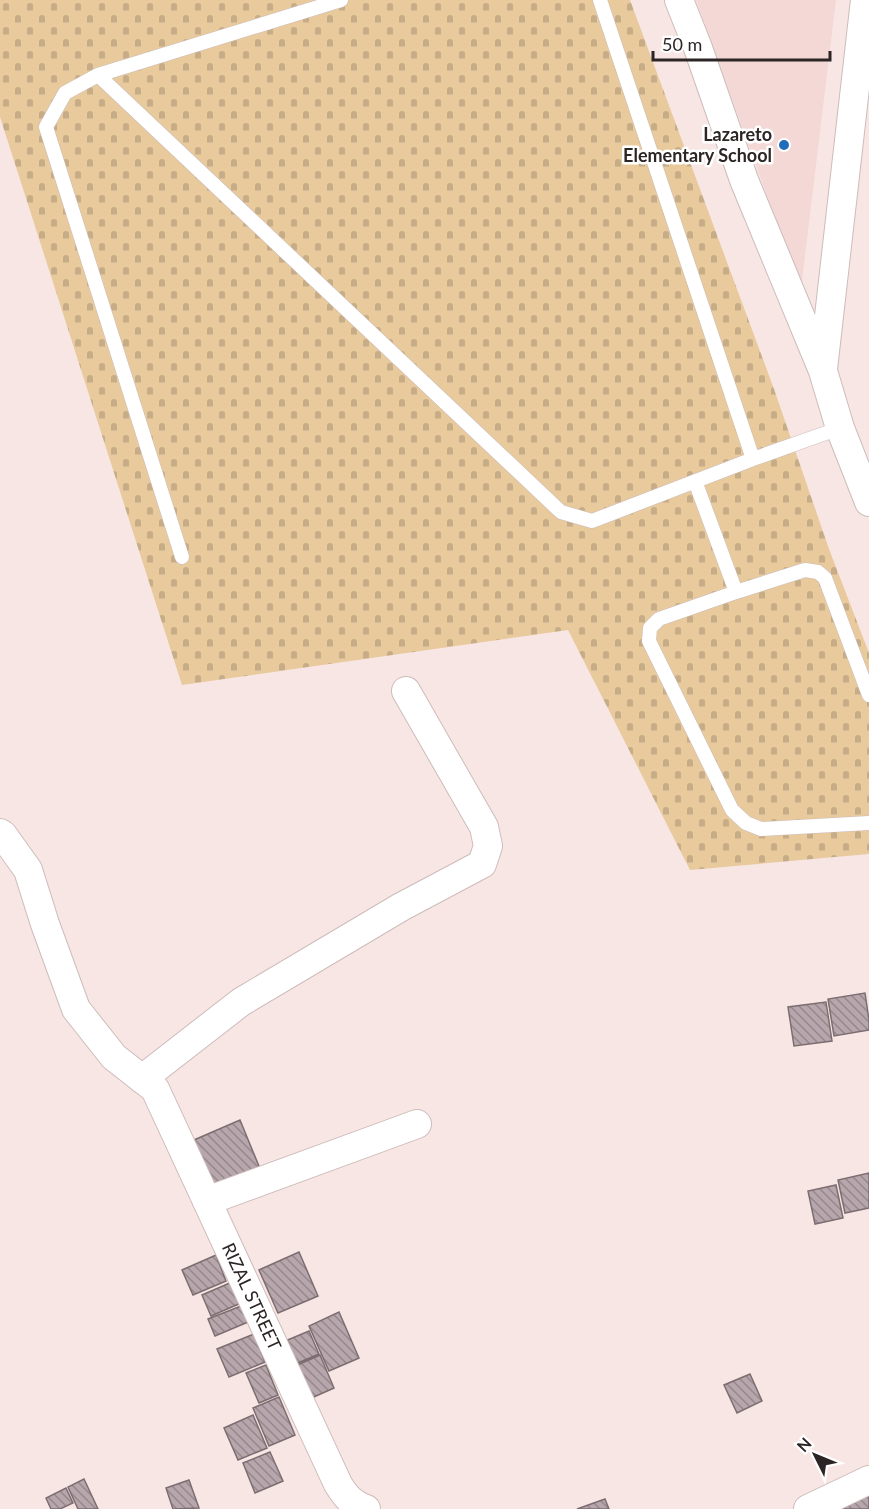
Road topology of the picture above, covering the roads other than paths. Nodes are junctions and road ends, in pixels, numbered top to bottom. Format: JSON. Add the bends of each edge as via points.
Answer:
{"nodes":[{"id":1,"x":341,"y":0,"type":"edge"},
{"id":2,"x":600,"y":0,"type":"edge"},
{"id":3,"x":679,"y":0,"type":"edge"},
{"id":4,"x":865,"y":0,"type":"edge"},
{"id":5,"x":98,"y":75,"type":"junction"},
{"id":6,"x":823,"y":371,"type":"junction"},
{"id":7,"x":840,"y":428,"type":"junction"},
{"id":8,"x":753,"y":459,"type":"junction"},
{"id":9,"x":695,"y":482,"type":"junction"},
{"id":10,"x":869,"y":502,"type":"edge"},
{"id":11,"x":182,"y":557,"type":"dead end"},
{"id":12,"x":736,"y":592,"type":"junction"},
{"id":13,"x":406,"y":691,"type":"dead end"},
{"id":14,"x":869,"y":695,"type":"edge"},
{"id":15,"x":869,"y":823,"type":"edge"},
{"id":16,"x":0,"y":833,"type":"edge"},
{"id":17,"x":142,"y":1079,"type":"junction"},
{"id":18,"x":417,"y":1124,"type":"dead end"},
{"id":19,"x":207,"y":1201,"type":"junction"},
{"id":20,"x":869,"y":1480,"type":"edge"},
{"id":21,"x":366,"y":1509,"type":"edge"},
{"id":22,"x":808,"y":1509,"type":"edge"}],
"edges":[{"from":1,"to":5,"type":"lane"},
{"from":2,"to":8,"type":"lane"},
{"from":3,"to":6,"type":"street","via":[[744,180]]},
{"from":4,"to":6,"type":"street"},
{"from":5,"to":9,"type":"lane","via":[[561,512],[592,520]]},
{"from":5,"to":11,"type":"lane","via":[[65,93],[46,127]]},
{"from":6,"to":7,"type":"street"},
{"from":7,"to":8,"type":"lane"},
{"from":7,"to":10,"type":"street"},
{"from":8,"to":9,"type":"lane"},
{"from":9,"to":12,"type":"lane"},
{"from":12,"to":14,"type":"lane","via":[[806,570],[818,572],[825,578]]},
{"from":12,"to":15,"type":"lane","via":[[658,619],[650,628],[649,641],[732,810],[746,823],[761,829]]},
{"from":13,"to":17,"type":"street","via":[[484,827],[488,846],[482,864],[241,1002]]},
{"from":16,"to":17,"type":"street","name":"RIZAL STREET","via":[[28,870],[76,1009],[114,1057]]},
{"from":17,"to":19,"type":"street","name":"RIZAL STREET","via":[[155,1089]]},
{"from":18,"to":19,"type":"street"},
{"from":19,"to":21,"type":"street","name":"RIZAL STREET","via":[[338,1484],[355,1505]]},
{"from":20,"to":22,"type":"street"}]}
